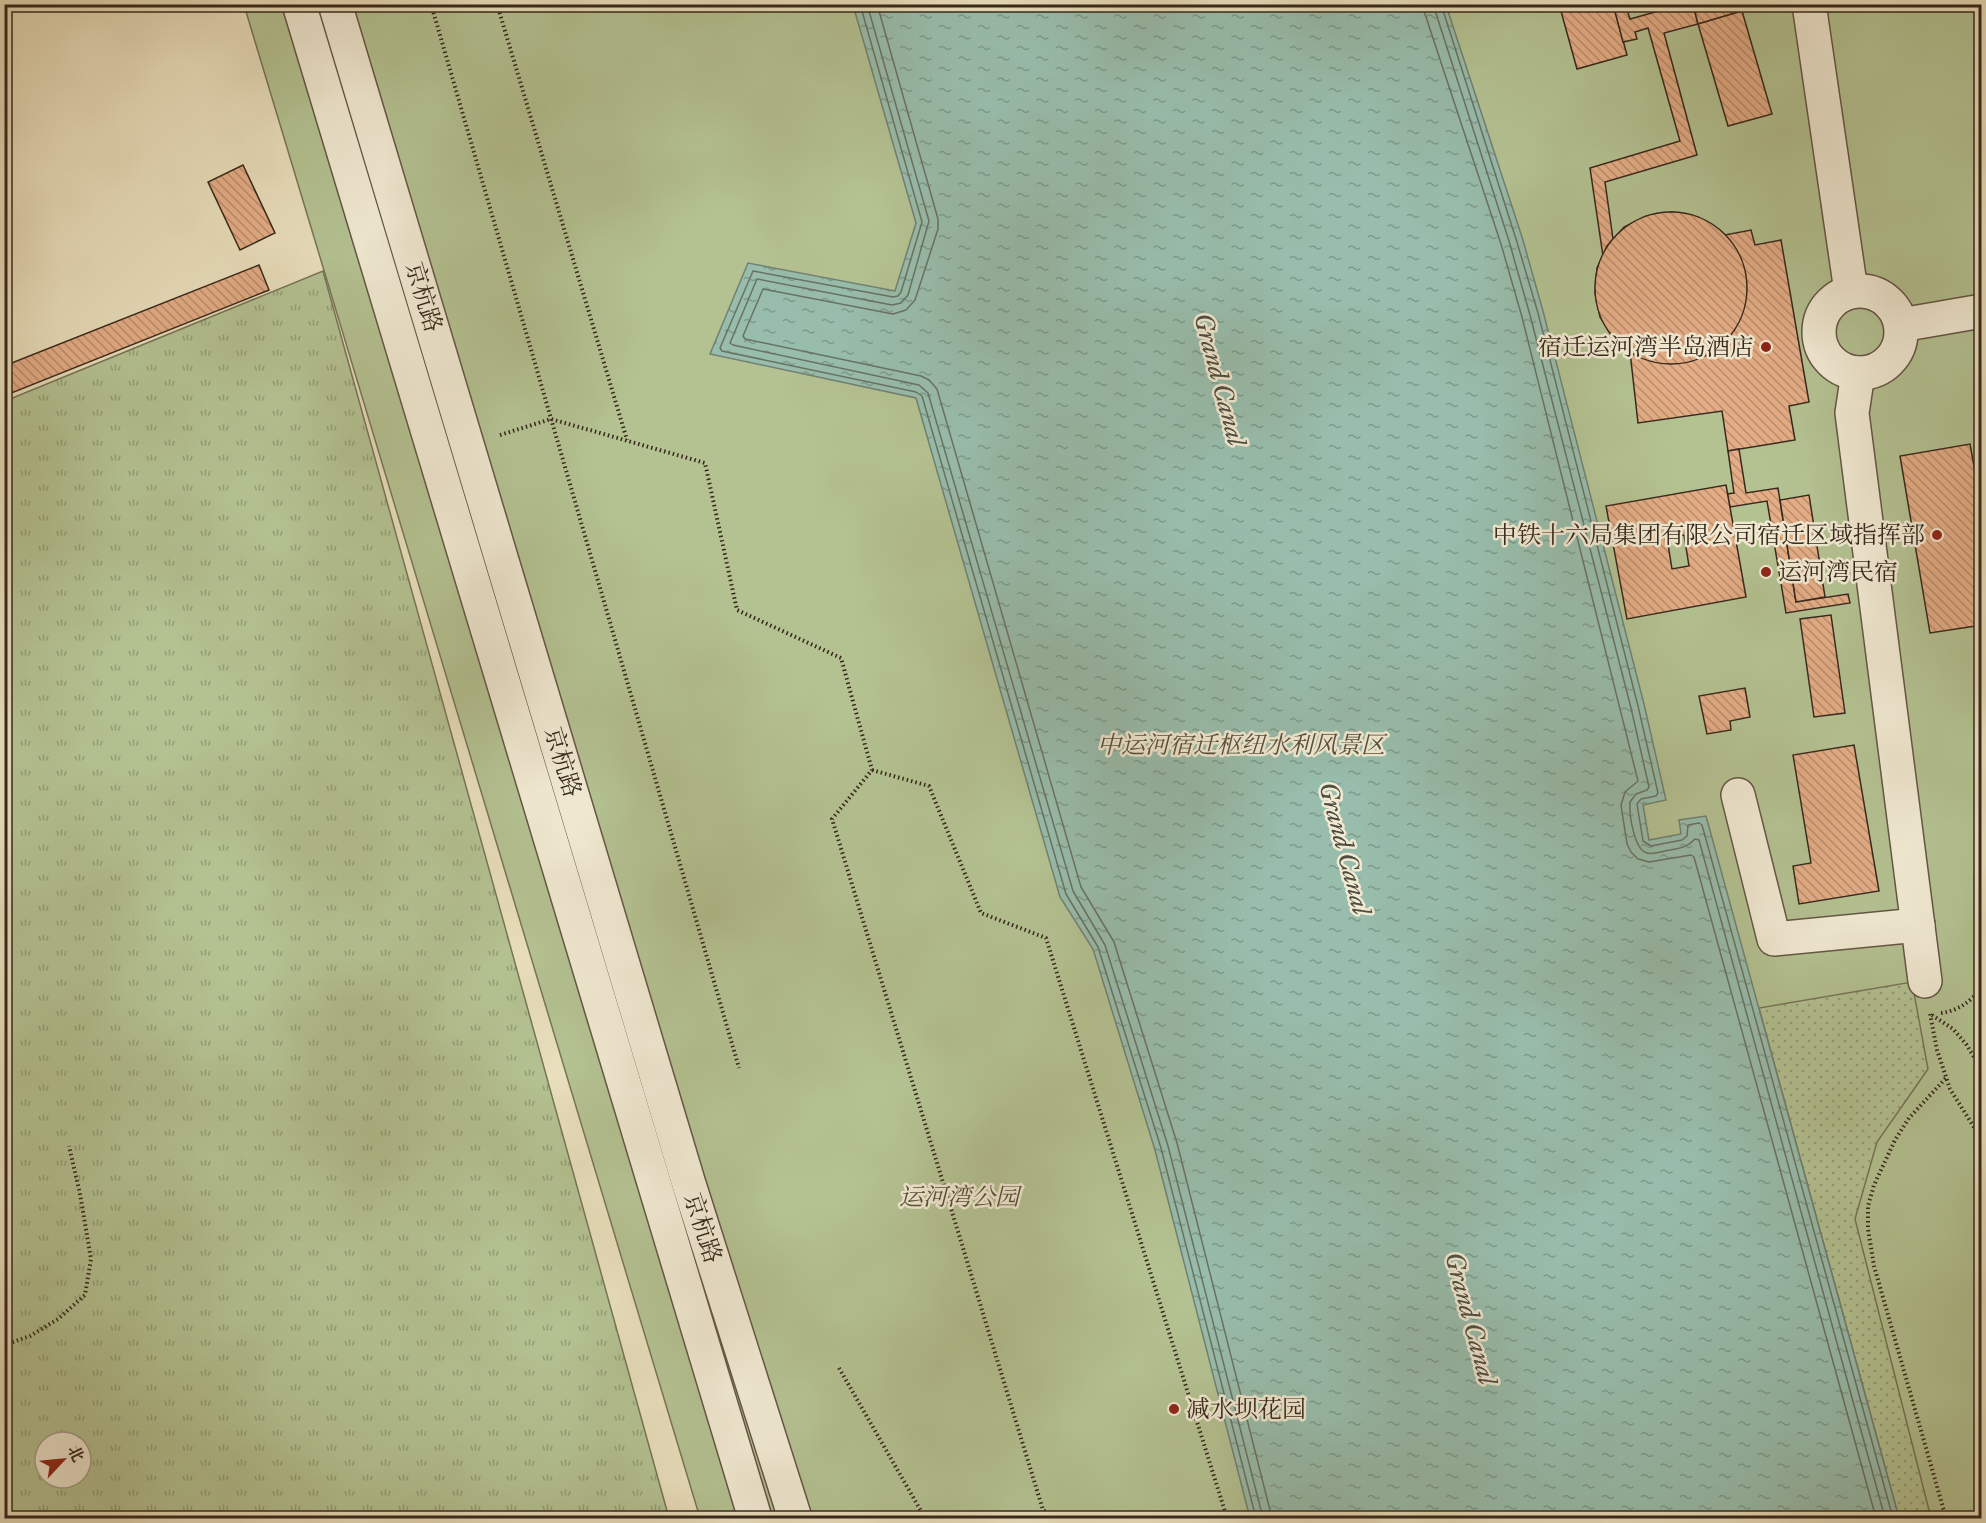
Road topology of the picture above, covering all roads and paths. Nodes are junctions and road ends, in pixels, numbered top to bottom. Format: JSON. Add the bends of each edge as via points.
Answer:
{"nodes":[{"id":1,"x":299,"y":4,"type":"edge"},
{"id":2,"x":335,"y":4,"type":"edge"},
{"id":3,"x":431,"y":4,"type":"edge"},
{"id":4,"x":497,"y":4,"type":"edge"},
{"id":5,"x":1809,"y":4,"type":"edge"},
{"id":6,"x":1851,"y":291,"type":"junction"},
{"id":7,"x":1982,"y":311,"type":"edge"},
{"id":8,"x":1902,"y":325,"type":"junction"},
{"id":9,"x":1857,"y":373,"type":"junction"},
{"id":10,"x":551,"y":419,"type":"junction"},
{"id":11,"x":627,"y":440,"type":"junction"},
{"id":12,"x":468,"y":445,"type":"junction"},
{"id":13,"x":872,"y":770,"type":"junction"},
{"id":14,"x":1738,"y":795,"type":"dead end"},
{"id":15,"x":1982,"y":845,"type":"edge"},
{"id":16,"x":1982,"y":901,"type":"edge"},
{"id":17,"x":1917,"y":925,"type":"junction"},
{"id":18,"x":1925,"y":981,"type":"joint"},
{"id":19,"x":1982,"y":988,"type":"edge"},
{"id":20,"x":739,"y":1068,"type":"dead end"},
{"id":21,"x":1982,"y":1070,"type":"edge"},
{"id":22,"x":1946,"y":1078,"type":"junction"},
{"id":23,"x":1982,"y":1140,"type":"edge"},
{"id":24,"x":69,"y":1146,"type":"dead end"},
{"id":25,"x":4,"y":1345,"type":"edge"},
{"id":26,"x":839,"y":1368,"type":"dead end"},
{"id":27,"x":755,"y":1518,"type":"edge"},
{"id":28,"x":795,"y":1518,"type":"edge"},
{"id":29,"x":924,"y":1518,"type":"edge"},
{"id":30,"x":1059,"y":1518,"type":"edge"},
{"id":31,"x":1227,"y":1518,"type":"edge"},
{"id":32,"x":1946,"y":1518,"type":"edge"}],
"edges":[{"from":1,"to":27,"type":"street","name":"京杭路"},
{"from":2,"to":12,"type":"street","name":"京杭路"},
{"from":3,"to":10,"type":"path"},
{"from":4,"to":11,"type":"path"},
{"from":5,"to":6,"type":"street"},
{"from":6,"to":8,"type":"street","via":[[1878,294],[1888,301]]},
{"from":6,"to":9,"type":"street","via":[[1829,304],[1822,315],[1819,335],[1834,364]]},
{"from":7,"to":8,"type":"street"},
{"from":8,"to":9,"type":"street","via":[[1900,343],[1891,360],[1870,373]]},
{"from":9,"to":17,"type":"street","via":[[1852,413]]},
{"from":10,"to":11,"type":"path"},
{"from":10,"to":12,"type":"path"},
{"from":10,"to":20,"type":"path"},
{"from":11,"to":13,"type":"path","via":[[705,463],[737,610],[841,658]]},
{"from":12,"to":28,"type":"street","name":"京杭路","via":[[688,1180]]},
{"from":13,"to":30,"type":"path","via":[[832,819],[1043,1510]]},
{"from":13,"to":31,"type":"path","via":[[929,786],[981,913],[1046,938]]},
{"from":14,"to":17,"type":"street","via":[[1774,939]]},
{"from":15,"to":16,"type":"path","via":[[1975,883]]},
{"from":17,"to":18,"type":"street"},
{"from":18,"to":22,"type":"path"},
{"from":19,"to":21,"type":"path","via":[[1955,1011],[1931,1015],[1953,1029]]},
{"from":22,"to":23,"type":"path"},
{"from":22,"to":32,"type":"path","via":[[1895,1140],[1874,1185],[1868,1206],[1868,1229],[1874,1266]]},
{"from":24,"to":25,"type":"path","via":[[91,1259],[85,1295],[58,1319],[30,1336]]},
{"from":26,"to":29,"type":"path"}]}
